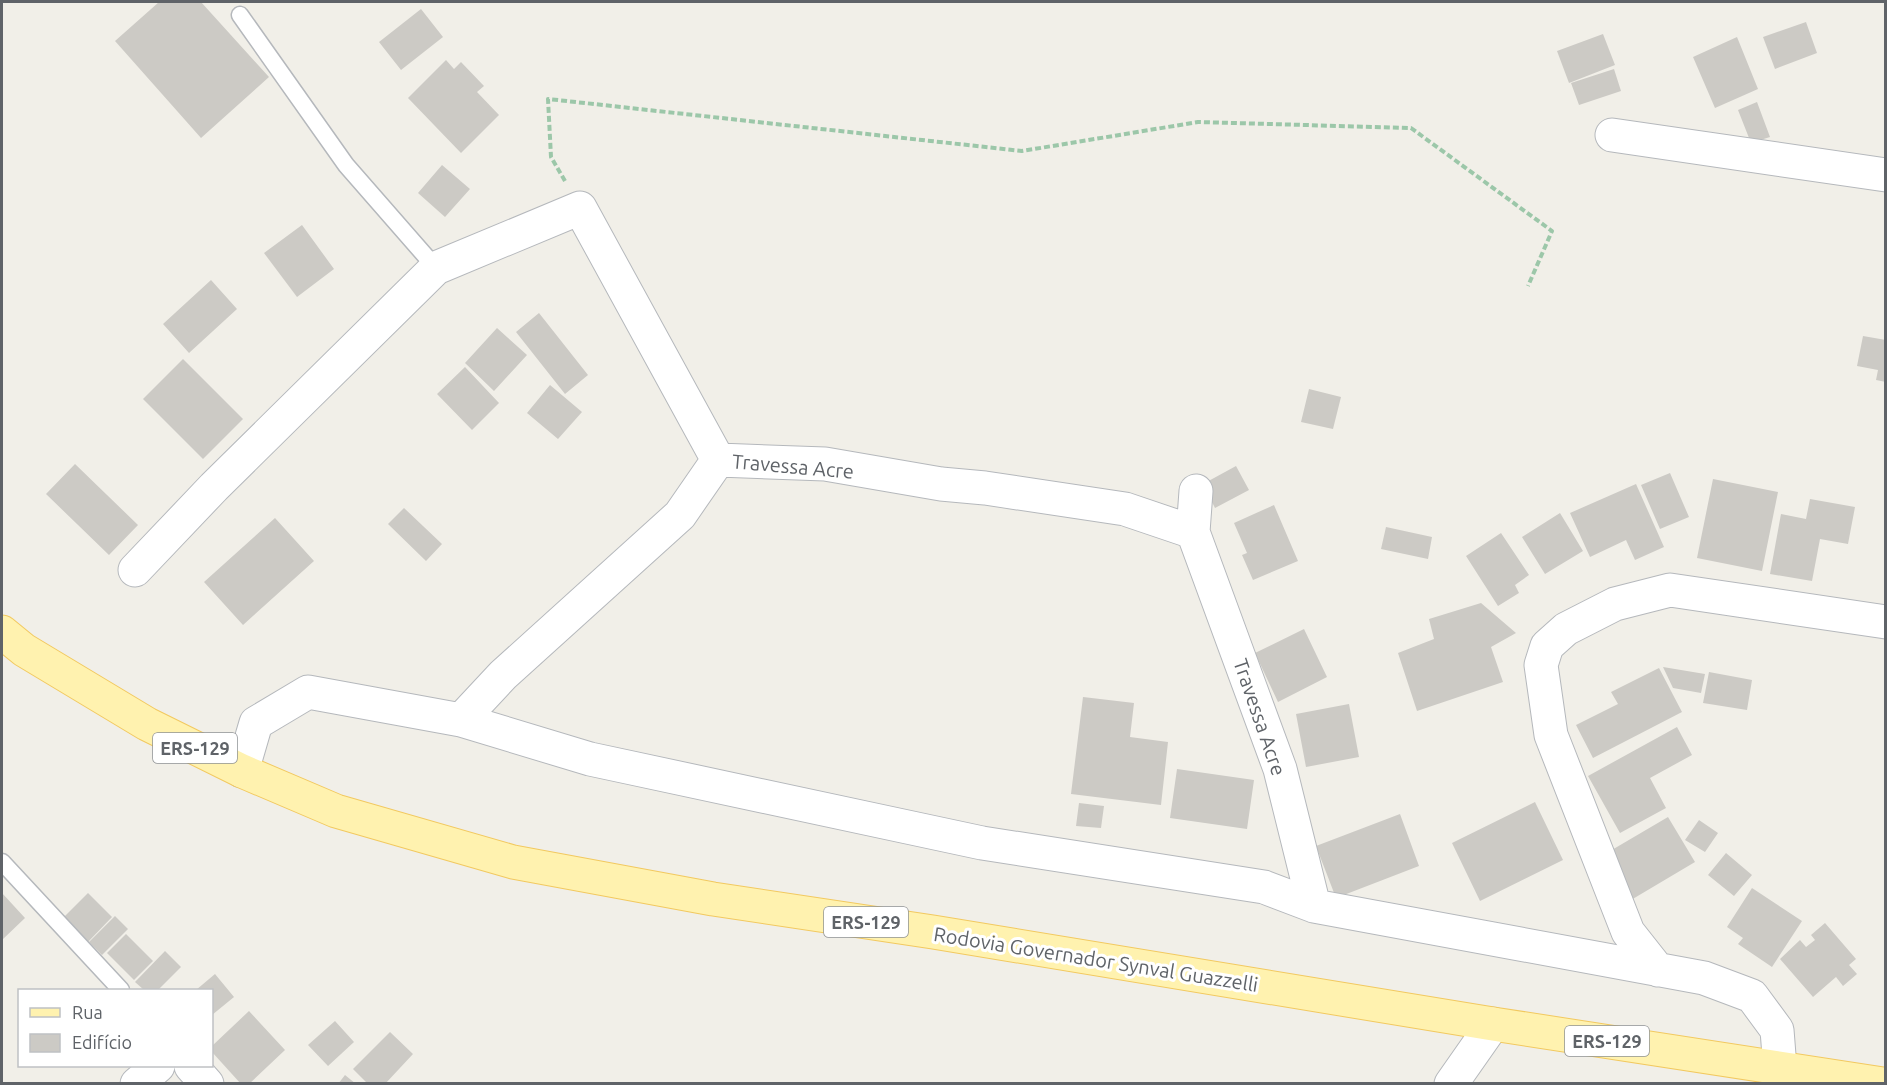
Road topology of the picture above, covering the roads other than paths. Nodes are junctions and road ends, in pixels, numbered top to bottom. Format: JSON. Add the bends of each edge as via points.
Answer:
{"nodes":[{"id":1,"x":240,"y":15,"type":"dead end"},
{"id":2,"x":1612,"y":135,"type":"dead end"},
{"id":3,"x":1886,"y":175,"type":"edge"},
{"id":4,"x":436,"y":268,"type":"junction"},
{"id":5,"x":718,"y":460,"type":"junction"},
{"id":6,"x":1196,"y":491,"type":"dead end"},
{"id":7,"x":1193,"y":532,"type":"junction"},
{"id":8,"x":135,"y":570,"type":"dead end"},
{"id":9,"x":1886,"y":622,"type":"edge"},
{"id":10,"x":2,"y":632,"type":"edge"},
{"id":11,"x":461,"y":720,"type":"junction"},
{"id":12,"x":242,"y":771,"type":"junction"},
{"id":13,"x":2,"y":862,"type":"edge"},
{"id":14,"x":1314,"y":906,"type":"junction"},
{"id":15,"x":1658,"y":970,"type":"junction"},
{"id":16,"x":121,"y":989,"type":"edge"},
{"id":17,"x":1492,"y":1024,"type":"junction"},
{"id":18,"x":157,"y":1067,"type":"edge"},
{"id":19,"x":193,"y":1067,"type":"edge"},
{"id":20,"x":1780,"y":1068,"type":"junction"},
{"id":21,"x":137,"y":1083,"type":"edge"},
{"id":22,"x":207,"y":1083,"type":"edge"},
{"id":23,"x":1451,"y":1083,"type":"edge"},
{"id":24,"x":1883,"y":1083,"type":"edge"}],
"edges":[{"from":1,"to":4,"type":"lane","via":[[346,165]]},
{"from":2,"to":3,"type":"street"},
{"from":4,"to":5,"type":"street","via":[[580,208]]},
{"from":4,"to":8,"type":"street"},
{"from":5,"to":7,"type":"street","name":"Travessa Acre","via":[[825,464],[1125,509]]},
{"from":5,"to":11,"type":"street","name":"Travessa Acre","via":[[680,515],[503,675]]},
{"from":6,"to":7,"type":"street","name":"Travessa Acre"},
{"from":7,"to":14,"type":"street","name":"Travessa Acre","via":[[1280,769]]},
{"from":9,"to":15,"type":"street","via":[[1670,591],[1615,604],[1566,629],[1547,646],[1541,665],[1551,735],[1628,932]]},
{"from":10,"to":12,"type":"main road","name":"Rodovia Governador Synval Guazzelli","number":"ERS-129","via":[[24,650],[147,724]]},
{"from":11,"to":12,"type":"street","via":[[308,692],[256,723]]},
{"from":11,"to":14,"type":"street","via":[[590,759],[982,843],[1264,886]]},
{"from":12,"to":17,"type":"main road","name":"Rodovia Governador Synval Guazzelli","number":"ERS-129","via":[[336,812],[513,862],[712,899]]},
{"from":13,"to":16,"type":"lane"},
{"from":14,"to":15,"type":"street"},
{"from":15,"to":20,"type":"street","via":[[1704,978],[1752,996],[1777,1030]]},
{"from":17,"to":20,"type":"main road","name":"Rodovia Governador Synval Guazzelli","number":"ERS-129"},
{"from":17,"to":23,"type":"street"},
{"from":18,"to":21,"type":"street"},
{"from":19,"to":22,"type":"street"},
{"from":20,"to":24,"type":"main road","name":"Rodovia Governador Synval Guazzelli","number":"ERS-129"}]}
